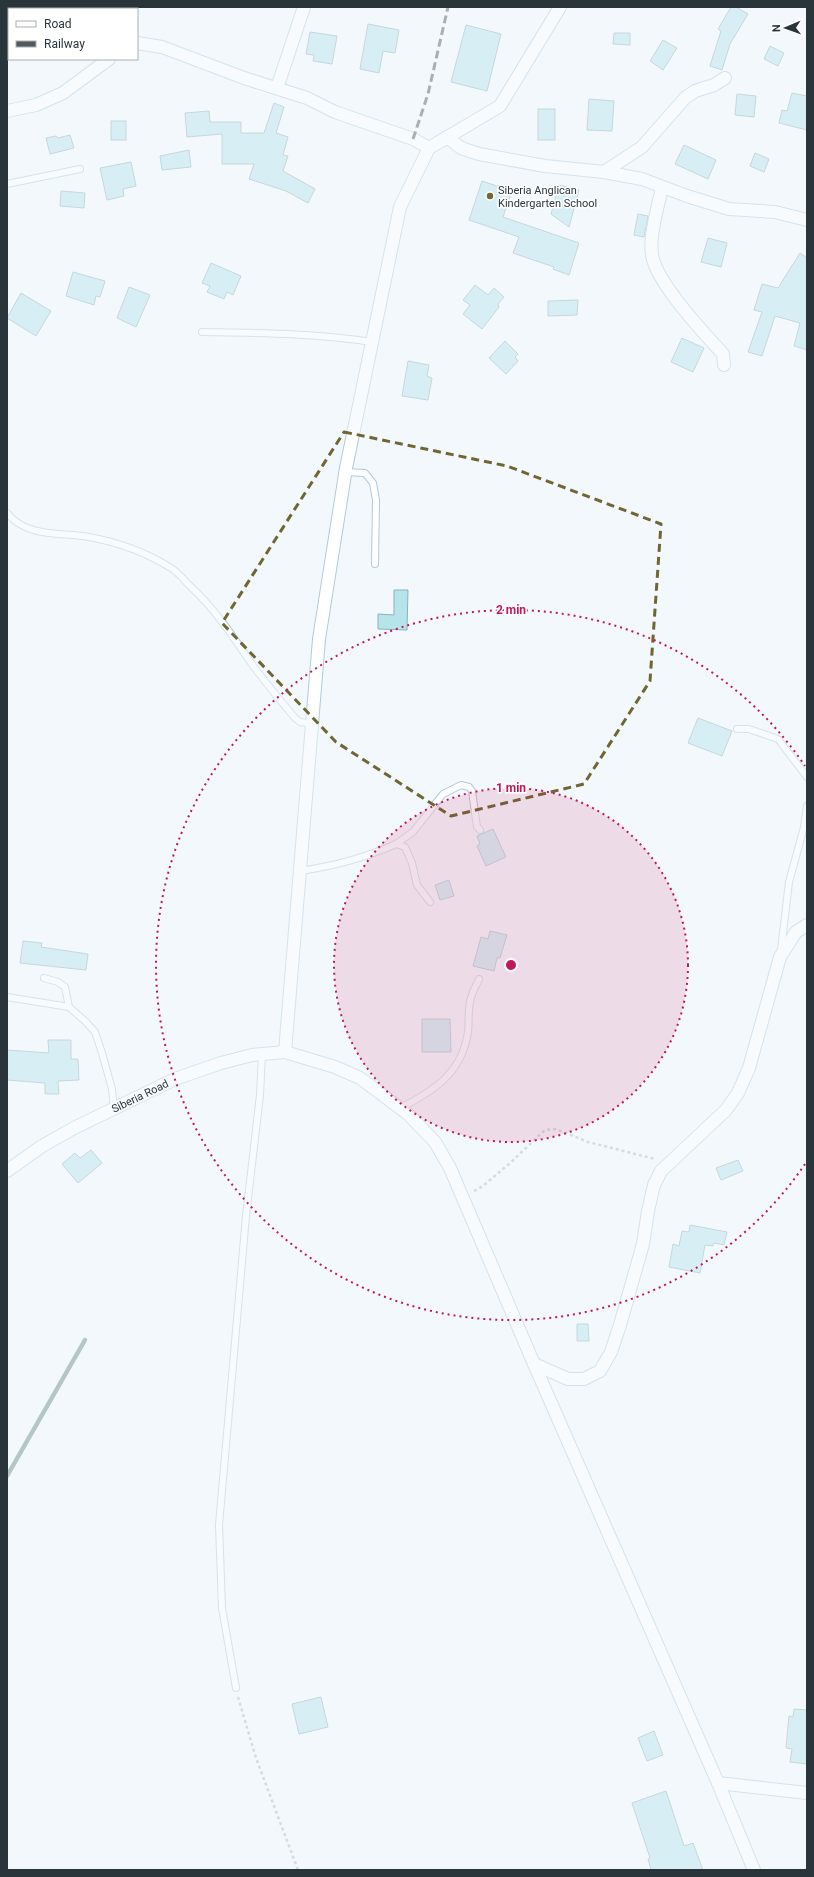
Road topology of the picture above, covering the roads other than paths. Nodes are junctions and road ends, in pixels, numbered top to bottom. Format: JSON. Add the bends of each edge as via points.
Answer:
{"nodes":[{"id":1,"x":304,"y":7,"type":"edge"},
{"id":2,"x":560,"y":7,"type":"edge"},
{"id":3,"x":138,"y":43,"type":"edge"},
{"id":4,"x":108,"y":60,"type":"edge"},
{"id":5,"x":725,"y":78,"type":"dead end"},
{"id":6,"x":277,"y":88,"type":"junction"},
{"id":7,"x":7,"y":111,"type":"edge"},
{"id":8,"x":447,"y":138,"type":"junction"},
{"id":9,"x":429,"y":148,"type":"junction"},
{"id":10,"x":80,"y":169,"type":"dead end"},
{"id":11,"x":604,"y":172,"type":"junction"},
{"id":12,"x":7,"y":184,"type":"edge"},
{"id":13,"x":662,"y":188,"type":"junction"},
{"id":14,"x":807,"y":220,"type":"edge"},
{"id":15,"x":202,"y":332,"type":"dead end"},
{"id":16,"x":372,"y":342,"type":"junction"},
{"id":17,"x":724,"y":365,"type":"dead end"},
{"id":18,"x":346,"y":472,"type":"junction"},
{"id":19,"x":7,"y":513,"type":"edge"},
{"id":20,"x":375,"y":564,"type":"dead end"},
{"id":21,"x":312,"y":724,"type":"junction"},
{"id":22,"x":737,"y":729,"type":"dead end"},
{"id":23,"x":807,"y":777,"type":"edge"},
{"id":24,"x":807,"y":806,"type":"edge"},
{"id":25,"x":480,"y":830,"type":"dead end"},
{"id":26,"x":396,"y":844,"type":"junction"},
{"id":27,"x":300,"y":870,"type":"junction"},
{"id":28,"x":430,"y":902,"type":"dead end"},
{"id":29,"x":807,"y":924,"type":"edge"},
{"id":30,"x":780,"y":957,"type":"junction"},
{"id":31,"x":44,"y":978,"type":"dead end"},
{"id":32,"x":479,"y":979,"type":"dead end"},
{"id":33,"x":7,"y":997,"type":"edge"},
{"id":34,"x":69,"y":1007,"type":"junction"},
{"id":35,"x":285,"y":1052,"type":"junction"},
{"id":36,"x":262,"y":1054,"type":"junction"},
{"id":37,"x":400,"y":1108,"type":"junction"},
{"id":38,"x":114,"y":1109,"type":"junction"},
{"id":39,"x":7,"y":1171,"type":"edge"},
{"id":40,"x":534,"y":1364,"type":"junction"},
{"id":41,"x":236,"y":1688,"type":"road end"},
{"id":42,"x":718,"y":1783,"type":"junction"},
{"id":43,"x":807,"y":1793,"type":"edge"},
{"id":44,"x":754,"y":1870,"type":"edge"}],
"edges":[{"from":1,"to":6,"type":"street"},
{"from":2,"to":8,"type":"street","via":[[500,106]]},
{"from":3,"to":6,"type":"street","via":[[162,47]]},
{"from":4,"to":7,"type":"street","via":[[63,93],[36,105]]},
{"from":5,"to":11,"type":"street","via":[[714,86],[695,91],[685,98],[642,146]]},
{"from":6,"to":9,"type":"street","via":[[307,98],[335,112],[413,139]]},
{"from":8,"to":9,"type":"street"},
{"from":8,"to":11,"type":"street","via":[[461,148],[478,154],[545,166]]},
{"from":9,"to":16,"type":"street","via":[[400,207]]},
{"from":10,"to":12,"type":"lane"},
{"from":11,"to":13,"type":"street","via":[[642,179]]},
{"from":13,"to":14,"type":"street","via":[[729,209],[775,212]]},
{"from":13,"to":17,"type":"street","via":[[651,249],[656,270],[665,285],[722,354]]},
{"from":15,"to":16,"type":"lane","via":[[336,336]]},
{"from":16,"to":18,"type":"street"},
{"from":18,"to":20,"type":"lane","via":[[365,473],[373,483],[376,516]]},
{"from":18,"to":21,"type":"street","via":[[319,639]]},
{"from":19,"to":21,"type":"lane","via":[[14,522],[39,532],[88,537],[116,544],[172,568],[207,602],[295,718],[300,722]]},
{"from":21,"to":27,"type":"street"},
{"from":22,"to":23,"type":"lane","via":[[749,729],[778,739]]},
{"from":24,"to":30,"type":"lane","via":[[789,882]]},
{"from":25,"to":26,"type":"lane","via":[[477,827],[472,791],[469,787],[461,785],[443,794],[413,832]]},
{"from":26,"to":27,"type":"lane","via":[[372,855],[328,867]]},
{"from":26,"to":28,"type":"lane","via":[[406,847],[417,885]]},
{"from":27,"to":35,"type":"street"},
{"from":29,"to":30,"type":"street","via":[[796,932]]},
{"from":30,"to":40,"type":"street","via":[[749,1068],[738,1093],[726,1110],[661,1171],[654,1185],[643,1244],[620,1325],[611,1352],[600,1371],[584,1379],[568,1379]]},
{"from":31,"to":34,"type":"lane","via":[[65,987]]},
{"from":32,"to":37,"type":"lane","via":[[470,1000],[468,1032],[457,1066],[445,1079]]},
{"from":33,"to":34,"type":"lane"},
{"from":34,"to":38,"type":"lane","via":[[95,1032],[112,1089]]},
{"from":35,"to":36,"type":"street","name":"Siberia Road"},
{"from":35,"to":37,"type":"street","via":[[335,1066],[360,1078]]},
{"from":36,"to":38,"type":"street","name":"Siberia Road","via":[[192,1072]]},
{"from":36,"to":41,"type":"lane","via":[[219,1525],[222,1608]]},
{"from":37,"to":40,"type":"street","via":[[435,1142],[450,1168]]},
{"from":38,"to":39,"type":"street","name":"Siberia Road","via":[[42,1146]]},
{"from":40,"to":42,"type":"street"},
{"from":42,"to":43,"type":"street"},
{"from":42,"to":44,"type":"street"}]}
